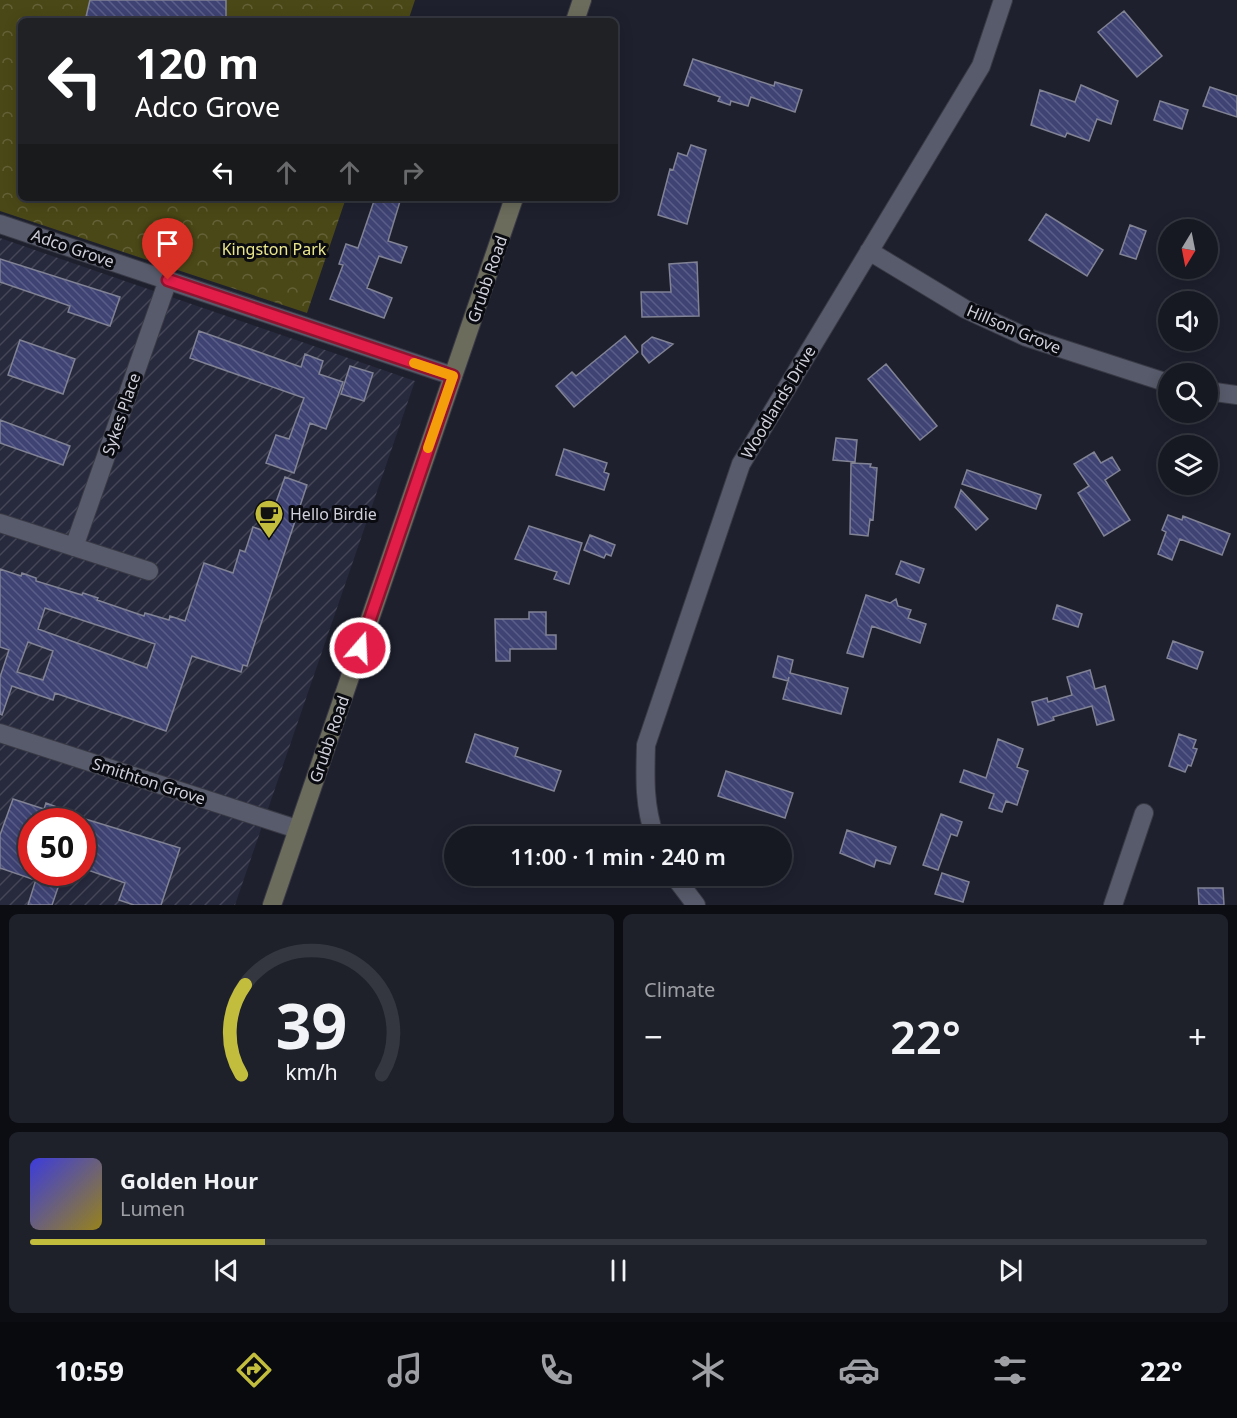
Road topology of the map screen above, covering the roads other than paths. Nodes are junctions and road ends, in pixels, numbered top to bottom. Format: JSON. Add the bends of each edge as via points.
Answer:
{"nodes":[{"id":1,"x":582,"y":0,"type":"edge"},
{"id":2,"x":1003,"y":0,"type":"edge"},
{"id":3,"x":576,"y":18,"type":"edge"},
{"id":4,"x":513,"y":201,"type":"edge"},
{"id":5,"x":0,"y":224,"type":"edge"},
{"id":6,"x":869,"y":251,"type":"junction"},
{"id":7,"x":168,"y":280,"type":"junction"},
{"id":8,"x":453,"y":376,"type":"junction"},
{"id":9,"x":1158,"y":380,"type":"edge"},
{"id":10,"x":1218,"y":392,"type":"edge"},
{"id":11,"x":1237,"y":395,"type":"edge"},
{"id":12,"x":0,"y":523,"type":"edge"},
{"id":13,"x":74,"y":547,"type":"junction"},
{"id":14,"x":149,"y":571,"type":"dead end"},
{"id":15,"x":0,"y":732,"type":"edge"},
{"id":16,"x":1144,"y":813,"type":"dead end"},
{"id":17,"x":651,"y":826,"type":"edge"},
{"id":18,"x":297,"y":829,"type":"junction"},
{"id":19,"x":682,"y":886,"type":"edge"},
{"id":20,"x":272,"y":905,"type":"edge"},
{"id":21,"x":696,"y":905,"type":"edge"},
{"id":22,"x":1113,"y":905,"type":"edge"}],
"edges":[{"from":1,"to":3,"type":"main road"},
{"from":2,"to":6,"type":"street","name":"Woodlands Drive","via":[[981,66]]},
{"from":4,"to":8,"type":"main road","name":"Grubb Road"},
{"from":5,"to":7,"type":"street","name":"Adco Grove"},
{"from":6,"to":9,"type":"street","name":"Hillson Grove","via":[[965,309],[1026,337]]},
{"from":6,"to":17,"type":"street","name":"Woodlands Drive","via":[[741,464],[646,745],[644,786]]},
{"from":7,"to":8,"type":"street","name":"Adco Grove"},
{"from":7,"to":13,"type":"street","name":"Sykes Place"},
{"from":8,"to":18,"type":"main road","name":"Grubb Road"},
{"from":10,"to":11,"type":"street"},
{"from":12,"to":13,"type":"street"},
{"from":13,"to":14,"type":"street"},
{"from":15,"to":18,"type":"street","name":"Smithton Grove"},
{"from":16,"to":22,"type":"street"},
{"from":18,"to":20,"type":"main road","name":"Grubb Road"},
{"from":19,"to":21,"type":"street"}]}
